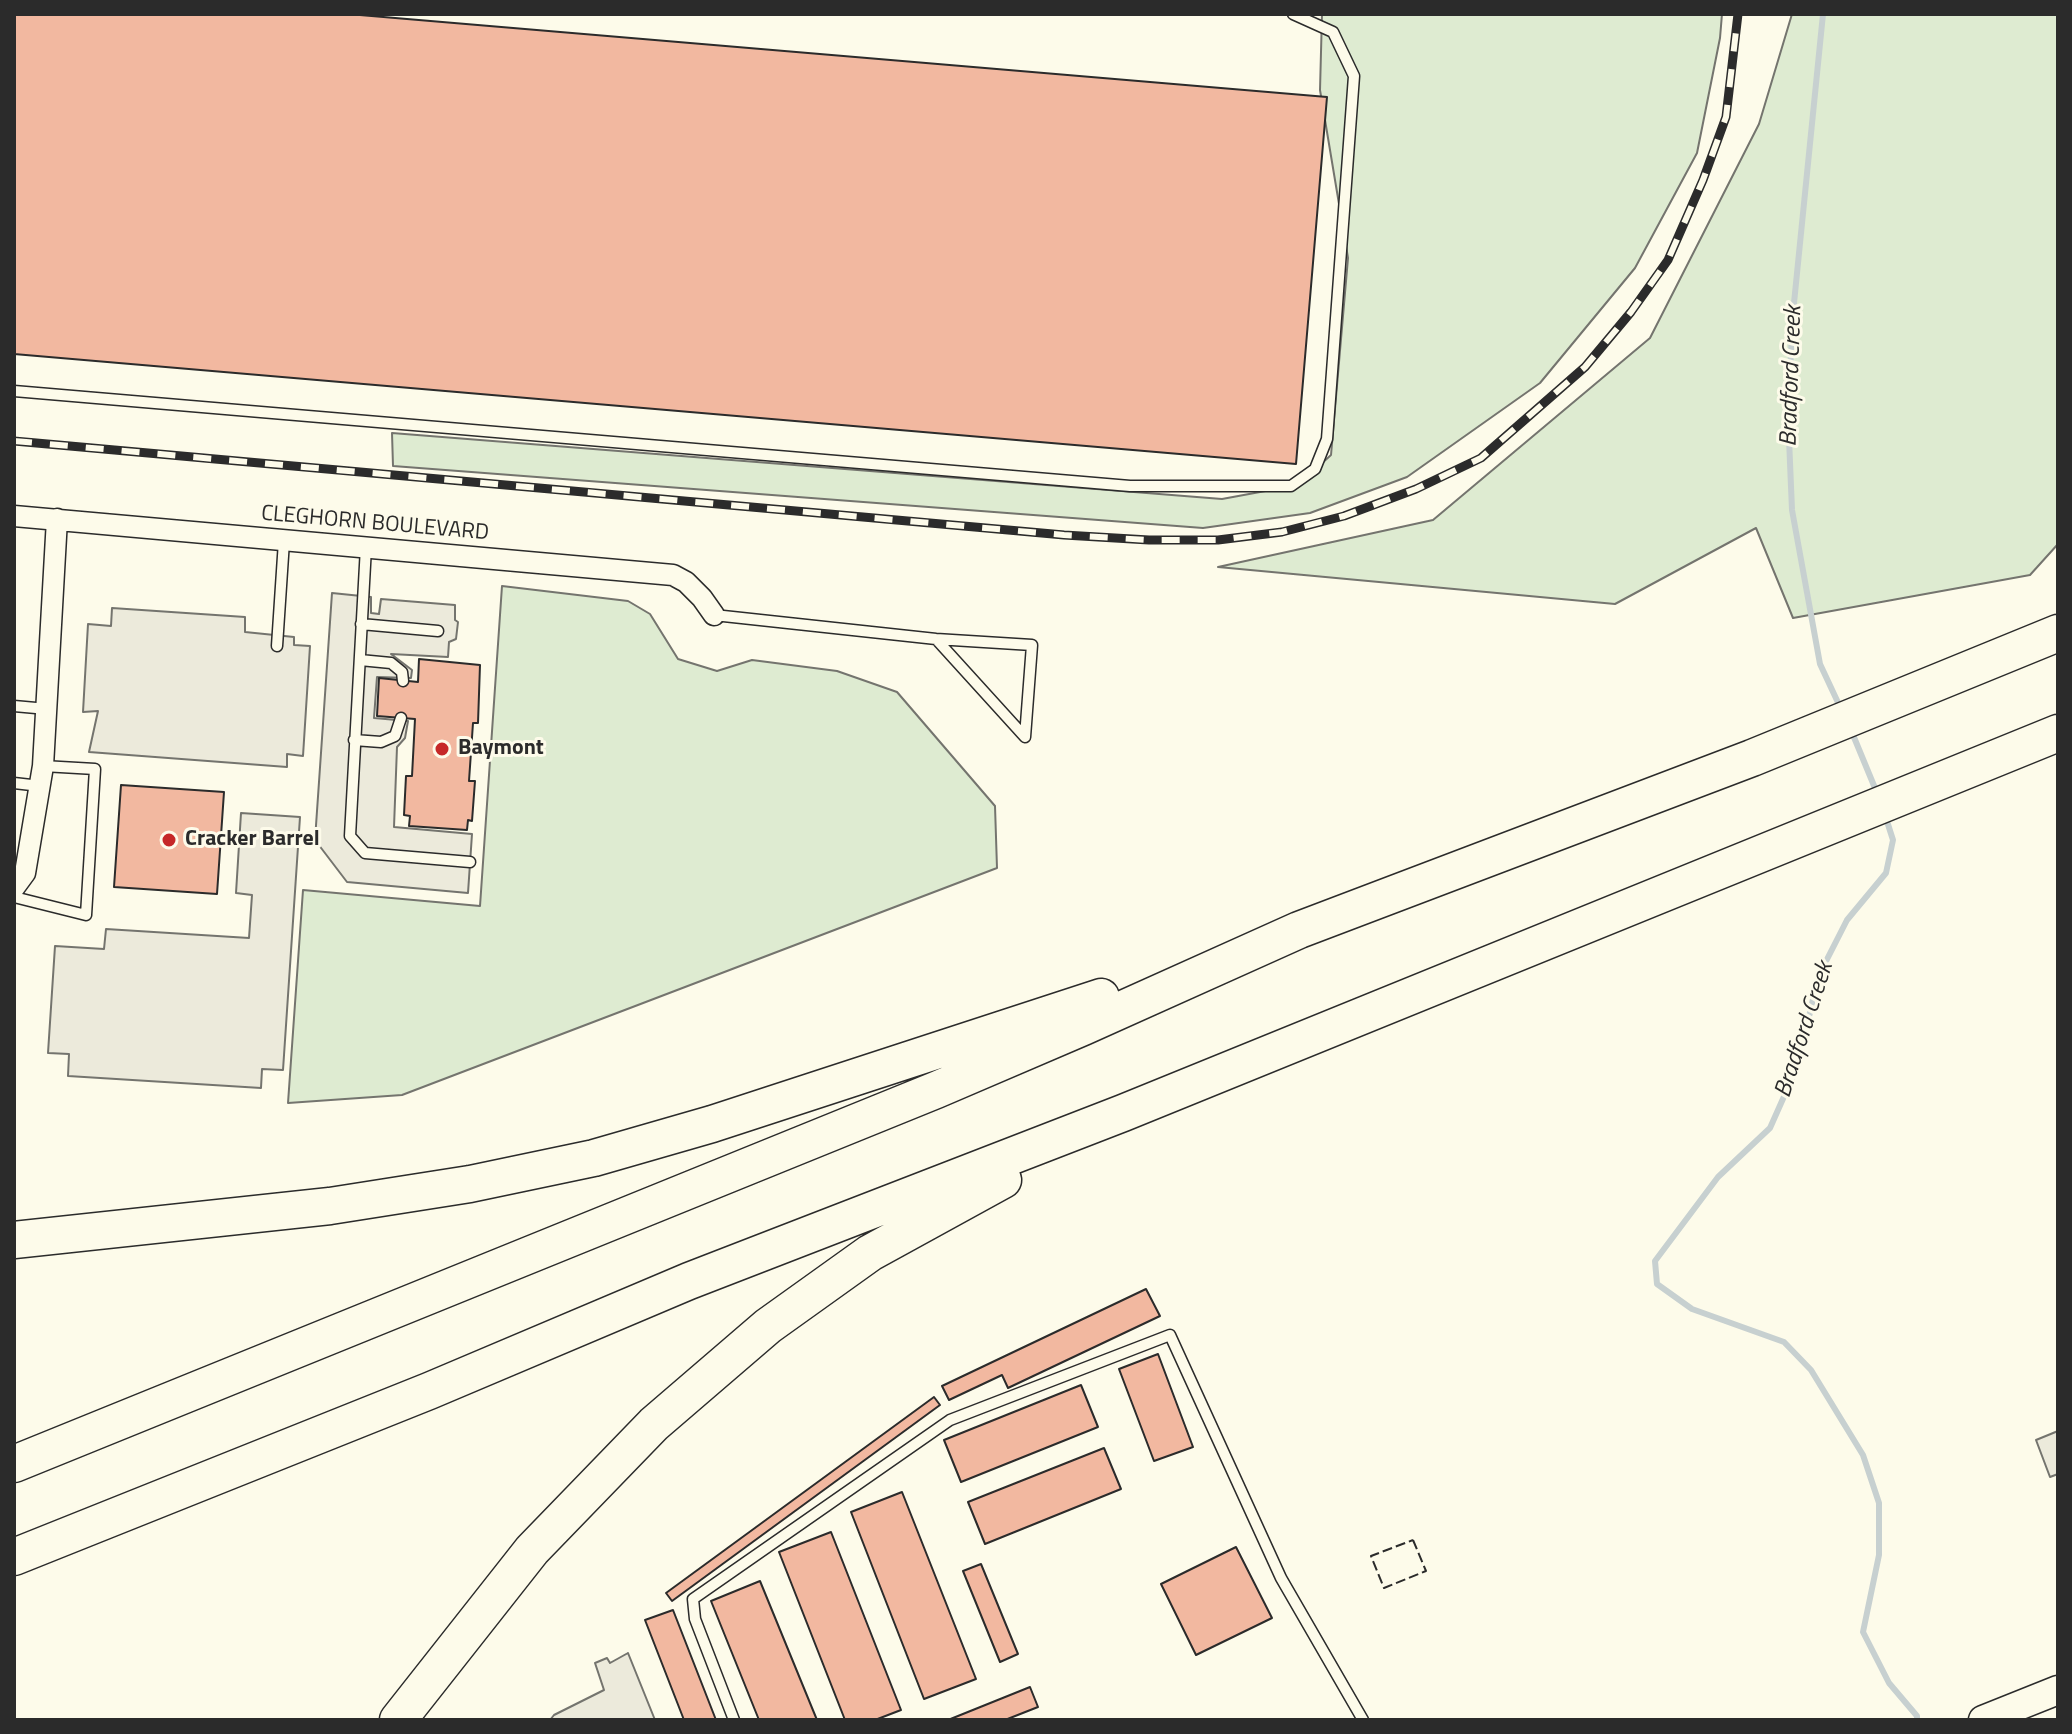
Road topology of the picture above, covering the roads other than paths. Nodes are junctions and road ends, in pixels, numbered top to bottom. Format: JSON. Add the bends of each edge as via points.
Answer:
{"nodes":[{"id":1,"x":1293,"y":14,"type":"edge"},
{"id":2,"x":14,"y":391,"type":"edge"},
{"id":3,"x":14,"y":516,"type":"edge"},
{"id":4,"x":57,"y":519,"type":"junction"},
{"id":5,"x":284,"y":541,"type":"junction"},
{"id":6,"x":366,"y":547,"type":"junction"},
{"id":7,"x":714,"y":615,"type":"joint"},
{"id":8,"x":361,"y":624,"type":"junction"},
{"id":9,"x":438,"y":631,"type":"dead end"},
{"id":10,"x":2058,"y":633,"type":"edge"},
{"id":11,"x":936,"y":639,"type":"junction"},
{"id":12,"x":277,"y":646,"type":"dead end"},
{"id":13,"x":360,"y":660,"type":"junction"},
{"id":14,"x":403,"y":681,"type":"dead end"},
{"id":15,"x":14,"y":706,"type":"edge"},
{"id":16,"x":47,"y":709,"type":"junction"},
{"id":17,"x":401,"y":718,"type":"dead end"},
{"id":18,"x":2058,"y":733,"type":"edge"},
{"id":19,"x":354,"y":740,"type":"junction"},
{"id":20,"x":41,"y":776,"type":"junction"},
{"id":21,"x":14,"y":783,"type":"edge"},
{"id":22,"x":470,"y":862,"type":"dead end"},
{"id":23,"x":14,"y":888,"type":"edge"},
{"id":24,"x":14,"y":897,"type":"edge"},
{"id":25,"x":1299,"y":930,"type":"junction"},
{"id":26,"x":1123,"y":1113,"type":"junction"},
{"id":27,"x":14,"y":1240,"type":"edge"},
{"id":28,"x":14,"y":1464,"type":"edge"},
{"id":29,"x":14,"y":1557,"type":"edge"},
{"id":30,"x":2058,"y":1690,"type":"edge"},
{"id":31,"x":398,"y":1720,"type":"edge"},
{"id":32,"x":734,"y":1720,"type":"edge"},
{"id":33,"x":1363,"y":1720,"type":"edge"},
{"id":34,"x":1983,"y":1720,"type":"edge"}],
"edges":[{"from":1,"to":2,"type":"lane","via":[[1333,32],[1354,76],[1327,439],[1315,469],[1291,486],[1130,486]]},
{"from":3,"to":4,"type":"street","name":"CLEGHORN BOULEVARD"},
{"from":4,"to":5,"type":"street","name":"CLEGHORN BOULEVARD"},
{"from":4,"to":16,"type":"street"},
{"from":5,"to":6,"type":"street","name":"CLEGHORN BOULEVARD"},
{"from":5,"to":12,"type":"lane"},
{"from":6,"to":7,"type":"street","name":"CLEGHORN BOULEVARD","via":[[673,575],[686,582]]},
{"from":6,"to":8,"type":"lane"},
{"from":7,"to":11,"type":"lane"},
{"from":8,"to":9,"type":"lane"},
{"from":8,"to":13,"type":"lane"},
{"from":10,"to":25,"type":"highway","via":[[1752,758]]},
{"from":11,"to":11,"type":"lane","via":[[1016,726],[1025,737],[1032,645]]},
{"from":13,"to":14,"type":"lane","via":[[391,663],[402,672]]},
{"from":13,"to":19,"type":"lane"},
{"from":15,"to":16,"type":"lane"},
{"from":16,"to":20,"type":"street"},
{"from":17,"to":19,"type":"lane","via":[[395,736],[381,742]]},
{"from":18,"to":26,"type":"highway"},
{"from":19,"to":22,"type":"lane","via":[[350,836],[365,853]]},
{"from":20,"to":21,"type":"lane"},
{"from":20,"to":23,"type":"street","via":[[25,873]]},
{"from":20,"to":24,"type":"lane","via":[[95,769],[86,915]]},
{"from":25,"to":27,"type":"highway","via":[[727,1120],[594,1158],[358,1202]]},
{"from":25,"to":28,"type":"highway","via":[[936,1090]]},
{"from":26,"to":29,"type":"highway","via":[[689,1281]]},
{"from":26,"to":31,"type":"highway","via":[[870,1253],[768,1326],[654,1424],[532,1550]]},
{"from":30,"to":34,"type":"main road"},
{"from":32,"to":33,"type":"lane","via":[[695,1619],[693,1599],[950,1420],[1170,1335],[1281,1578]]}]}
